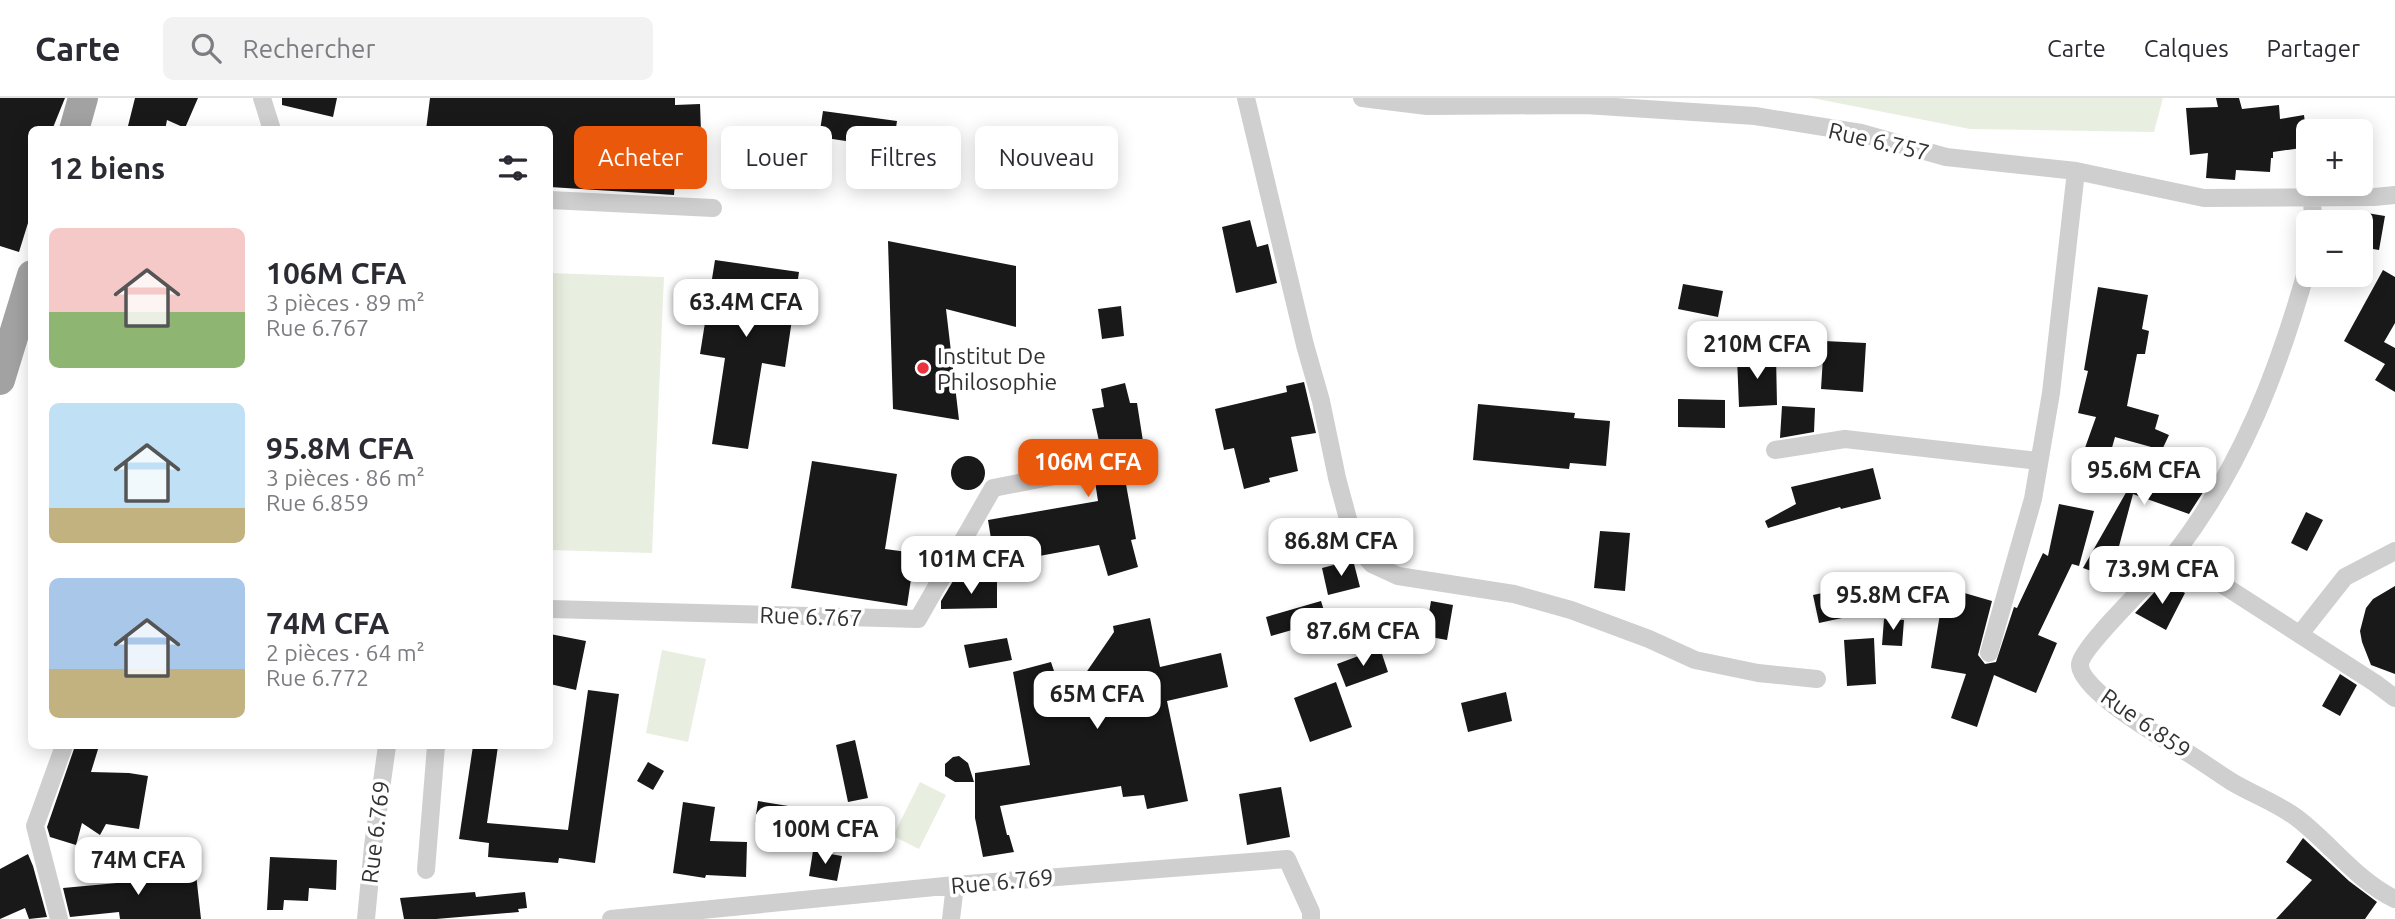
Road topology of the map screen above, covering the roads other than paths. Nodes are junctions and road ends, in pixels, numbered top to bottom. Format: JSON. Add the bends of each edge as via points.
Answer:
{"nodes":[{"id":1,"x":83,"y":98,"type":"edge"},
{"id":2,"x":262,"y":98,"type":"edge"},
{"id":3,"x":1246,"y":98,"type":"edge"},
{"id":4,"x":1362,"y":98,"type":"edge"},
{"id":5,"x":75,"y":126,"type":"edge"},
{"id":6,"x":271,"y":126,"type":"edge"},
{"id":7,"x":2076,"y":172,"type":"junction"},
{"id":8,"x":2395,"y":195,"type":"edge"},
{"id":9,"x":2312,"y":197,"type":"junction"},
{"id":10,"x":553,"y":200,"type":"edge"},
{"id":11,"x":713,"y":208,"type":"dead end"},
{"id":12,"x":2313,"y":210,"type":"edge"},
{"id":13,"x":2301,"y":287,"type":"edge"},
{"id":14,"x":28,"y":288,"type":"edge"},
{"id":15,"x":0,"y":380,"type":"edge"},
{"id":16,"x":1774,"y":450,"type":"dead end"},
{"id":17,"x":2039,"y":461,"type":"junction"},
{"id":18,"x":1080,"y":471,"type":"dead end"},
{"id":19,"x":2395,"y":551,"type":"edge"},
{"id":20,"x":2175,"y":554,"type":"junction"},
{"id":21,"x":553,"y":609,"type":"edge"},
{"id":22,"x":2300,"y":634,"type":"junction"},
{"id":23,"x":1989,"y":653,"type":"dead end"},
{"id":24,"x":1817,"y":679,"type":"dead end"},
{"id":25,"x":2395,"y":698,"type":"edge"},
{"id":26,"x":63,"y":749,"type":"edge"},
{"id":27,"x":387,"y":749,"type":"edge"},
{"id":28,"x":436,"y":749,"type":"edge"},
{"id":29,"x":426,"y":870,"type":"dead end"},
{"id":30,"x":955,"y":885,"type":"junction"},
{"id":31,"x":2395,"y":898,"type":"edge"},
{"id":32,"x":58,"y":919,"type":"edge"},
{"id":33,"x":366,"y":919,"type":"edge"},
{"id":34,"x":611,"y":919,"type":"edge"},
{"id":35,"x":951,"y":919,"type":"edge"},
{"id":36,"x":1311,"y":919,"type":"edge"}],
"edges":[{"from":1,"to":5,"type":"highway"},
{"from":2,"to":6,"type":"street"},
{"from":3,"to":24,"type":"street","via":[[1355,545],[1372,564],[1398,576],[1514,594],[1571,610],[1695,660]]},
{"from":4,"to":7,"type":"street","name":"Rue 6.757","via":[[1427,106],[1586,105],[1755,116],[1861,133],[1946,157]]},
{"from":7,"to":9,"type":"street","name":"Rue 6.757","via":[[2204,198]]},
{"from":7,"to":17,"type":"street"},
{"from":8,"to":9,"type":"street","name":"Rue 6.757"},
{"from":9,"to":12,"type":"street"},
{"from":10,"to":11,"type":"street"},
{"from":13,"to":20,"type":"street","name":"Rue 6.859","via":[[2273,380],[2251,427]]},
{"from":14,"to":15,"type":"highway"},
{"from":16,"to":17,"type":"street","via":[[1845,439]]},
{"from":17,"to":23,"type":"street","via":[[2034,499]]},
{"from":18,"to":21,"type":"street","name":"Rue 6.767","via":[[993,488],[918,619]]},
{"from":19,"to":22,"type":"street","via":[[2345,578]]},
{"from":20,"to":22,"type":"street"},
{"from":20,"to":31,"type":"street","name":"Rue 6.859","via":[[2083,656],[2084,678],[2154,734],[2297,819],[2367,880]]},
{"from":22,"to":25,"type":"street"},
{"from":26,"to":32,"type":"street","via":[[35,826]]},
{"from":27,"to":33,"type":"street","name":"Rue 6.769"},
{"from":28,"to":29,"type":"street"},
{"from":30,"to":34,"type":"street","name":"Rue 6.769"},
{"from":30,"to":35,"type":"street"},
{"from":30,"to":36,"type":"street","name":"Rue 6.769","via":[[1287,859]]}]}
